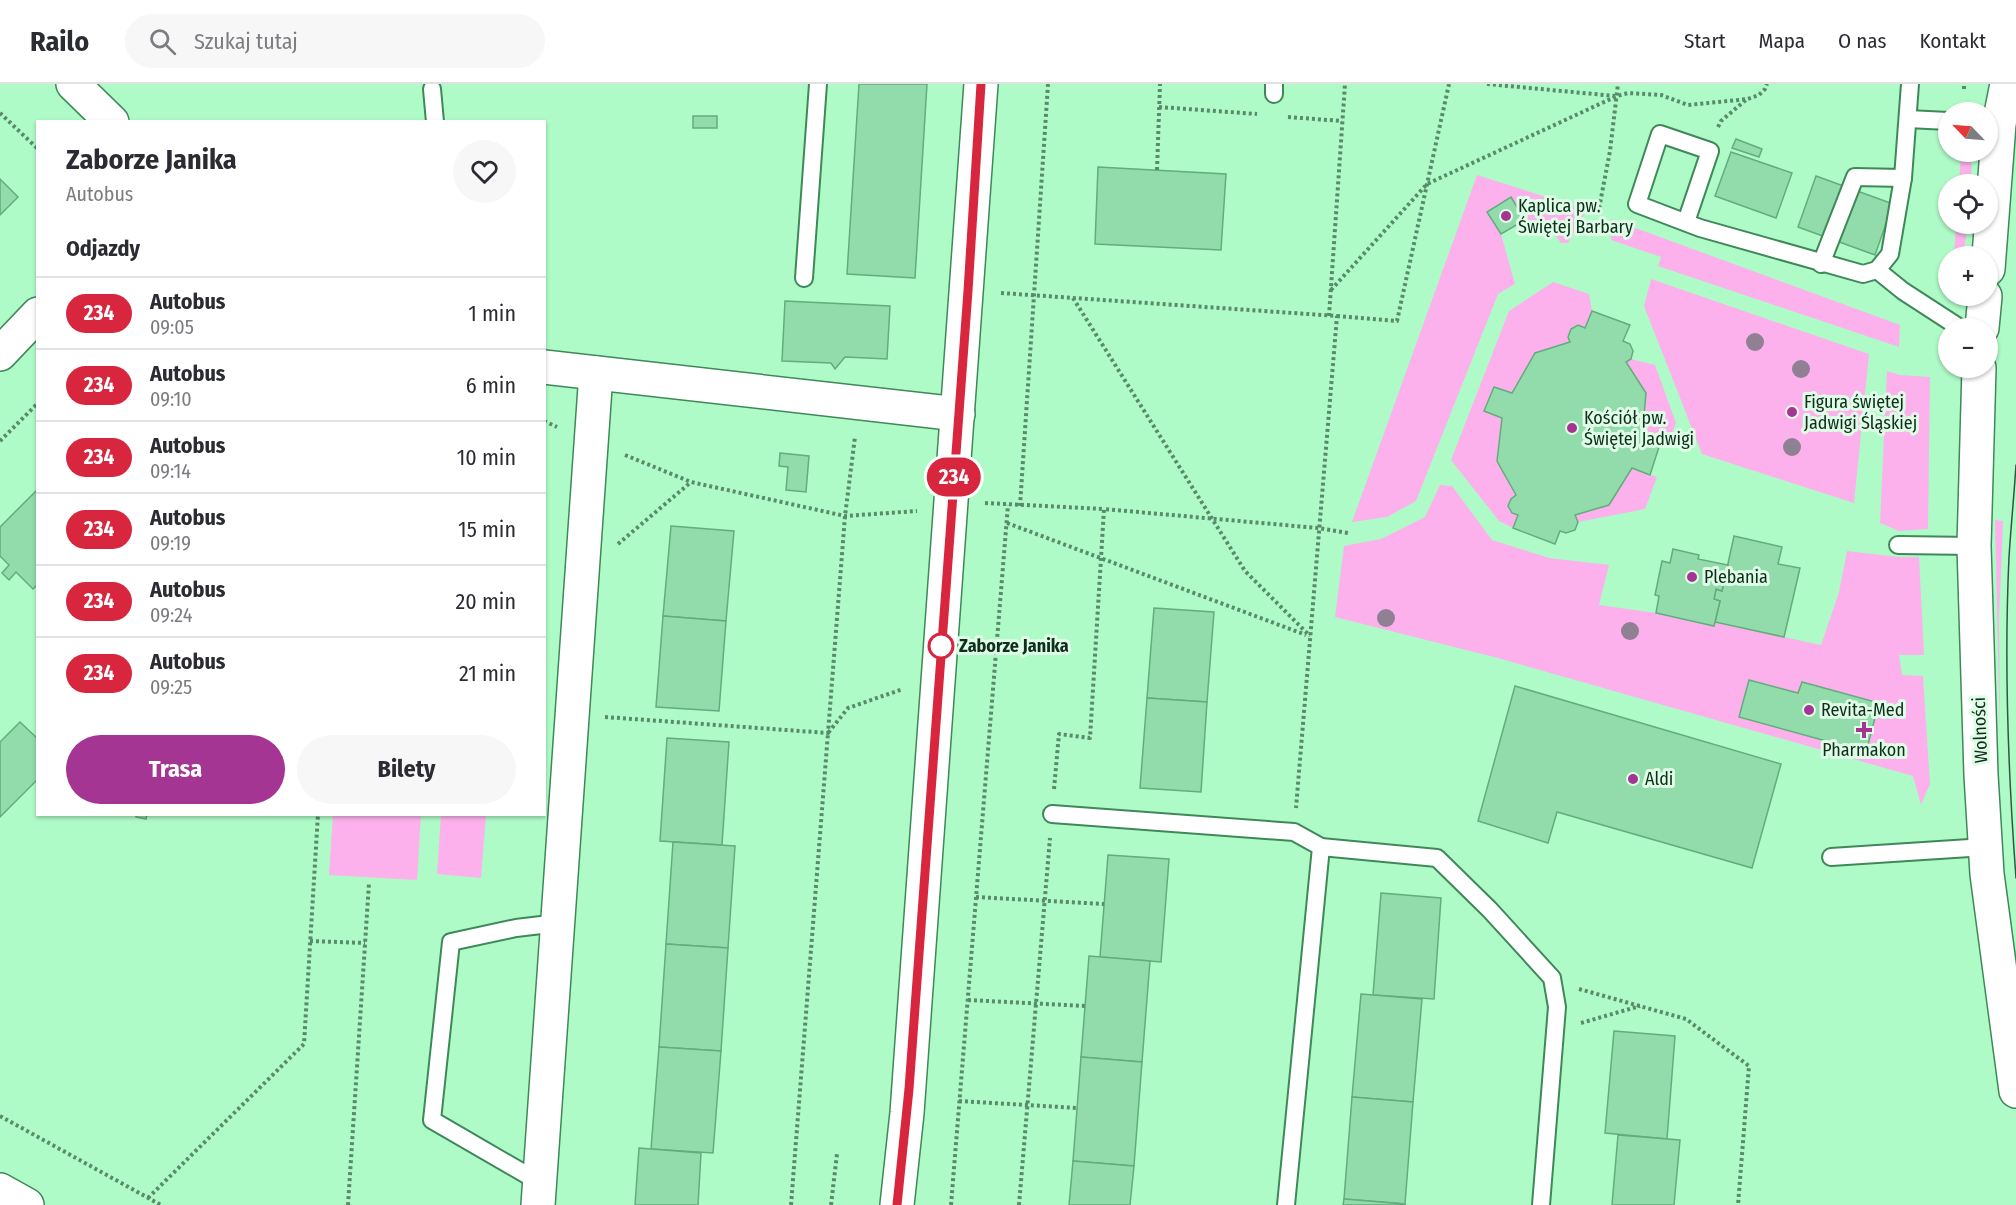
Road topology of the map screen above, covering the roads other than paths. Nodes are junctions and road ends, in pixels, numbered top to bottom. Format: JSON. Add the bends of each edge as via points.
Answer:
{"nodes":[{"id":1,"x":73,"y":84,"type":"edge"},
{"id":2,"x":818,"y":84,"type":"edge"},
{"id":3,"x":981,"y":84,"type":"edge"},
{"id":4,"x":1910,"y":84,"type":"edge"},
{"id":5,"x":1996,"y":84,"type":"edge"},
{"id":6,"x":2007,"y":84,"type":"edge"},
{"id":7,"x":432,"y":89,"type":"dead end"},
{"id":8,"x":1995,"y":102,"type":"edge"},
{"id":9,"x":1998,"y":109,"type":"edge"},
{"id":10,"x":1908,"y":119,"type":"junction"},
{"id":11,"x":110,"y":120,"type":"edge"},
{"id":12,"x":435,"y":120,"type":"edge"},
{"id":13,"x":1938,"y":120,"type":"edge"},
{"id":14,"x":1998,"y":142,"type":"edge"},
{"id":15,"x":2006,"y":172,"type":"edge"},
{"id":16,"x":1903,"y":178,"type":"junction"},
{"id":17,"x":1686,"y":222,"type":"junction"},
{"id":18,"x":1992,"y":246,"type":"edge"},
{"id":19,"x":1821,"y":264,"type":"junction"},
{"id":20,"x":1877,"y":270,"type":"junction"},
{"id":21,"x":804,"y":278,"type":"dead end"},
{"id":22,"x":36,"y":317,"type":"edge"},
{"id":23,"x":1945,"y":318,"type":"edge"},
{"id":24,"x":0,"y":354,"type":"edge"},
{"id":25,"x":546,"y":367,"type":"edge"},
{"id":26,"x":596,"y":373,"type":"junction"},
{"id":27,"x":1980,"y":378,"type":"edge"},
{"id":28,"x":958,"y":414,"type":"junction"},
{"id":29,"x":1898,"y":545,"type":"dead end"},
{"id":30,"x":1974,"y":546,"type":"junction"},
{"id":31,"x":1052,"y":814,"type":"road end"},
{"id":32,"x":1322,"y":847,"type":"junction"},
{"id":33,"x":1985,"y":847,"type":"junction"},
{"id":34,"x":1831,"y":857,"type":"dead end"},
{"id":35,"x":558,"y":923,"type":"junction"},
{"id":36,"x":2016,"y":1091,"type":"edge"},
{"id":37,"x":0,"y":1190,"type":"edge"},
{"id":38,"x":538,"y":1194,"type":"edge"},
{"id":39,"x":27,"y":1205,"type":"edge"},
{"id":40,"x":897,"y":1205,"type":"edge"},
{"id":41,"x":1286,"y":1205,"type":"edge"},
{"id":42,"x":1541,"y":1205,"type":"edge"}],
"edges":[{"from":1,"to":11,"type":"street"},
{"from":2,"to":21,"type":"lane"},
{"from":3,"to":28,"type":"street"},
{"from":4,"to":10,"type":"lane"},
{"from":5,"to":8,"type":"street"},
{"from":6,"to":9,"type":"street"},
{"from":7,"to":12,"type":"lane"},
{"from":10,"to":13,"type":"lane"},
{"from":10,"to":16,"type":"lane"},
{"from":14,"to":15,"type":"street"},
{"from":15,"to":18,"type":"street"},
{"from":16,"to":19,"type":"lane","via":[[1855,177]]},
{"from":16,"to":20,"type":"lane","via":[[1890,254]]},
{"from":17,"to":17,"type":"lane","via":[[1710,151],[1660,134],[1637,204]]},
{"from":17,"to":19,"type":"lane"},
{"from":19,"to":20,"type":"lane","via":[[1863,274]]},
{"from":20,"to":23,"type":"lane"},
{"from":22,"to":24,"type":"street"},
{"from":25,"to":26,"type":"street"},
{"from":26,"to":28,"type":"street"},
{"from":26,"to":35,"type":"street"},
{"from":27,"to":30,"type":"street","name":"Wolności"},
{"from":28,"to":40,"type":"street"},
{"from":29,"to":30,"type":"lane"},
{"from":30,"to":33,"type":"street","name":"Wolności"},
{"from":31,"to":32,"type":"lane","via":[[1294,832]]},
{"from":32,"to":41,"type":"lane"},
{"from":32,"to":42,"type":"lane","via":[[1437,858],[1552,978],[1557,1007]]},
{"from":33,"to":34,"type":"lane"},
{"from":33,"to":36,"type":"street","name":"Wolności"},
{"from":35,"to":38,"type":"street"},
{"from":35,"to":38,"type":"lane","via":[[451,942],[432,1120]]},
{"from":37,"to":39,"type":"street"}]}
